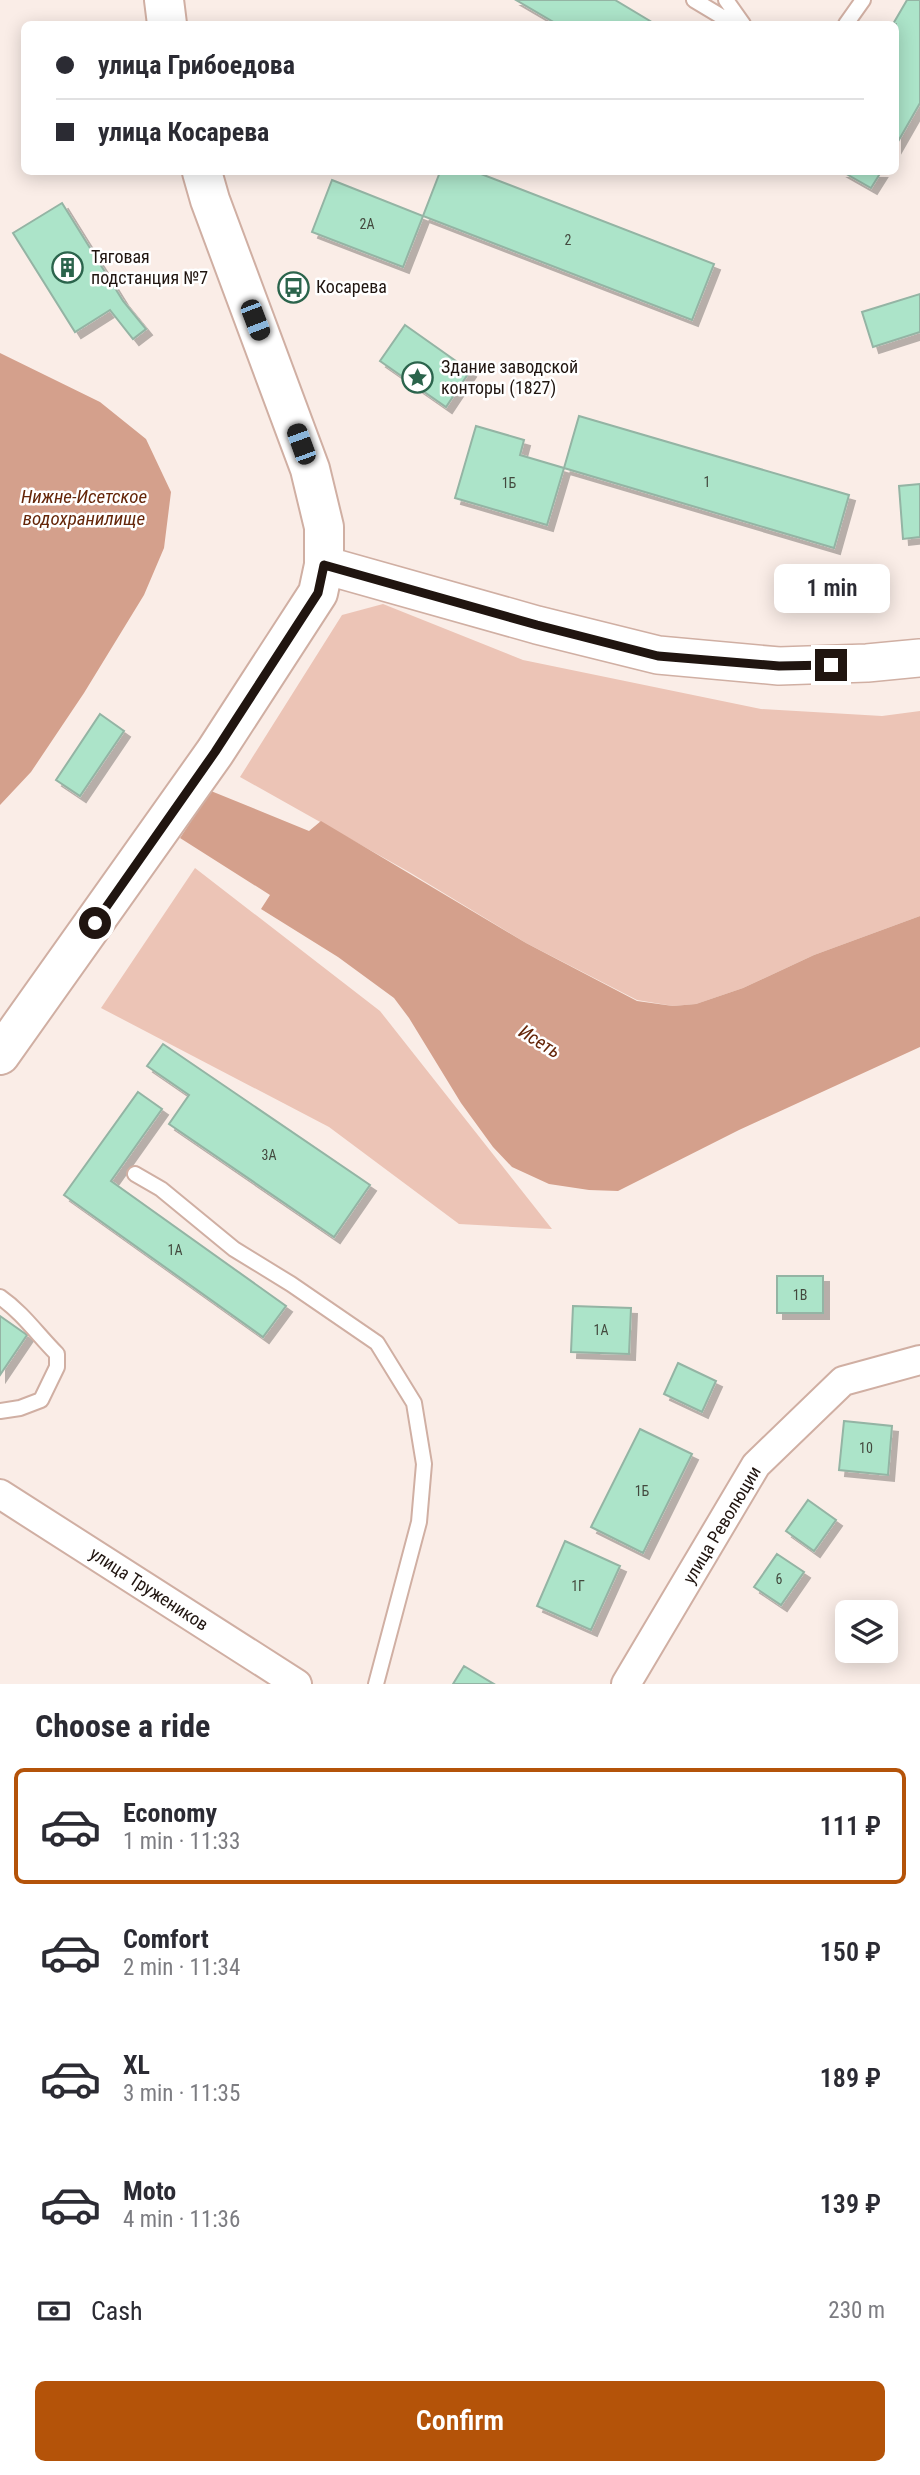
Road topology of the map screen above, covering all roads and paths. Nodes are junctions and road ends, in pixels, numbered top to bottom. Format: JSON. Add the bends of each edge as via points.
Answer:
{"nodes":[{"id":1,"x":164,"y":0,"type":"edge"},
{"id":2,"x":694,"y":0,"type":"edge"},
{"id":3,"x":726,"y":0,"type":"edge"},
{"id":4,"x":863,"y":0,"type":"edge"},
{"id":5,"x":167,"y":21,"type":"edge"},
{"id":6,"x":729,"y":21,"type":"edge"},
{"id":7,"x":741,"y":21,"type":"edge"},
{"id":8,"x":848,"y":21,"type":"edge"},
{"id":9,"x":203,"y":175,"type":"edge"},
{"id":10,"x":324,"y":565,"type":"junction"},
{"id":11,"x":920,"y":658,"type":"edge"},
{"id":12,"x":0,"y":1055,"type":"edge"},
{"id":13,"x":135,"y":1174,"type":"dead end"},
{"id":14,"x":0,"y":1297,"type":"edge"},
{"id":15,"x":920,"y":1360,"type":"edge"},
{"id":16,"x":0,"y":1411,"type":"edge"},
{"id":17,"x":0,"y":1493,"type":"edge"},
{"id":18,"x":297,"y":1684,"type":"edge"},
{"id":19,"x":376,"y":1684,"type":"edge"},
{"id":20,"x":626,"y":1684,"type":"edge"}],
"edges":[{"from":1,"to":5,"type":"main road"},
{"from":2,"to":6,"type":"lane"},
{"from":3,"to":7,"type":"lane"},
{"from":4,"to":8,"type":"lane"},
{"from":9,"to":10,"type":"main road","via":[[310,468],[324,527]]},
{"from":10,"to":11,"type":"street","via":[[658,656],[779,666]]},
{"from":10,"to":12,"type":"main road","via":[[318,593],[215,752]]},
{"from":13,"to":19,"type":"lane","via":[[161,1189],[234,1249],[377,1343],[414,1403],[424,1465],[419,1522]]},
{"from":14,"to":16,"type":"lane","via":[[31,1322],[57,1354],[57,1367],[41,1400]]},
{"from":15,"to":20,"type":"street","name":"улица Революции","via":[[843,1381],[756,1465]]},
{"from":17,"to":18,"type":"street","name":"улица Тружеников"}]}
